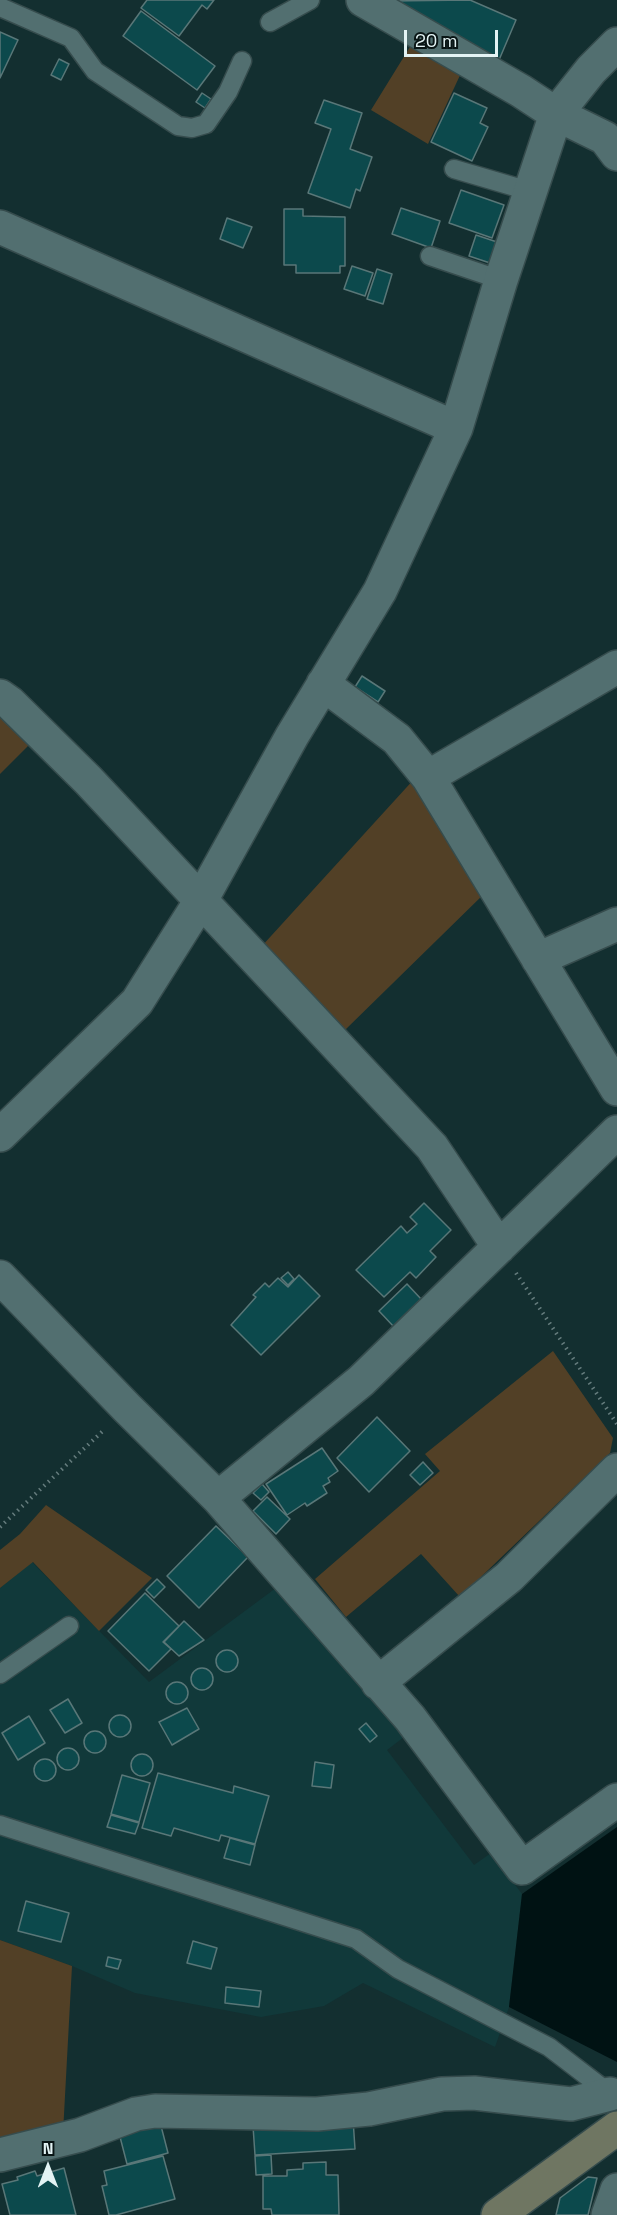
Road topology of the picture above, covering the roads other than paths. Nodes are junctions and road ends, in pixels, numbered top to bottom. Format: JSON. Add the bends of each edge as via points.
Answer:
{"nodes":[{"id":1,"x":310,"y":0,"type":"edge"},
{"id":2,"x":363,"y":0,"type":"edge"},
{"id":3,"x":0,"y":7,"type":"edge"},
{"id":4,"x":270,"y":22,"type":"dead end"},
{"id":5,"x":617,"y":44,"type":"edge"},
{"id":6,"x":242,"y":61,"type":"dead end"},
{"id":7,"x":556,"y":114,"type":"junction"},
{"id":8,"x":617,"y":154,"type":"edge"},
{"id":9,"x":454,"y":169,"type":"dead end"},
{"id":10,"x":529,"y":191,"type":"junction"},
{"id":11,"x":0,"y":227,"type":"edge"},
{"id":12,"x":430,"y":256,"type":"dead end"},
{"id":13,"x":501,"y":280,"type":"junction"},
{"id":14,"x":456,"y":428,"type":"junction"},
{"id":15,"x":617,"y":668,"type":"edge"},
{"id":16,"x":323,"y":684,"type":"junction"},
{"id":17,"x":0,"y":696,"type":"edge"},
{"id":18,"x":428,"y":777,"type":"junction"},
{"id":19,"x":200,"y":902,"type":"junction"},
{"id":20,"x":617,"y":924,"type":"edge"},
{"id":21,"x":538,"y":959,"type":"junction"},
{"id":22,"x":617,"y":1089,"type":"edge"},
{"id":23,"x":617,"y":1132,"type":"edge"},
{"id":24,"x":0,"y":1135,"type":"edge"},
{"id":25,"x":499,"y":1247,"type":"junction"},
{"id":26,"x":0,"y":1277,"type":"edge"},
{"id":27,"x":617,"y":1470,"type":"edge"},
{"id":28,"x":218,"y":1498,"type":"junction"},
{"id":29,"x":69,"y":1626,"type":"dead end"},
{"id":30,"x":0,"y":1674,"type":"edge"},
{"id":31,"x":378,"y":1683,"type":"junction"},
{"id":32,"x":617,"y":1800,"type":"edge"},
{"id":33,"x":0,"y":1825,"type":"edge"},
{"id":34,"x":614,"y":2096,"type":"edge"},
{"id":35,"x":617,"y":2128,"type":"edge"},
{"id":36,"x":0,"y":2156,"type":"edge"},
{"id":37,"x":617,"y":2190,"type":"edge"},
{"id":38,"x":498,"y":2215,"type":"edge"},
{"id":39,"x":608,"y":2215,"type":"edge"}],
"edges":[{"from":1,"to":4,"type":"lane"},
{"from":2,"to":7,"type":"street"},
{"from":3,"to":6,"type":"lane","via":[[71,38],[94,71],[178,126],[206,124],[228,92]]},
{"from":5,"to":7,"type":"street"},
{"from":7,"to":8,"type":"street","via":[[605,138]]},
{"from":7,"to":10,"type":"street"},
{"from":9,"to":10,"type":"lane"},
{"from":10,"to":13,"type":"street"},
{"from":11,"to":14,"type":"street"},
{"from":12,"to":13,"type":"lane"},
{"from":13,"to":14,"type":"street"},
{"from":14,"to":16,"type":"street","via":[[380,591]]},
{"from":15,"to":18,"type":"street"},
{"from":16,"to":18,"type":"street","via":[[397,739]]},
{"from":16,"to":19,"type":"street"},
{"from":17,"to":19,"type":"street","via":[[88,780]]},
{"from":18,"to":21,"type":"street"},
{"from":19,"to":24,"type":"street","via":[[137,1002]]},
{"from":19,"to":25,"type":"street","via":[[432,1147]]},
{"from":20,"to":21,"type":"street"},
{"from":21,"to":22,"type":"street"},
{"from":23,"to":25,"type":"street"},
{"from":25,"to":28,"type":"street","via":[[361,1381]]},
{"from":26,"to":28,"type":"street"},
{"from":27,"to":31,"type":"street","via":[[509,1577]]},
{"from":28,"to":31,"type":"street"},
{"from":29,"to":30,"type":"lane"},
{"from":31,"to":32,"type":"street","via":[[410,1718],[522,1868]]},
{"from":33,"to":34,"type":"lane","via":[[356,1939],[398,1969],[549,2048]]},
{"from":34,"to":36,"type":"street","via":[[571,2104],[474,2093],[442,2094],[369,2109],[317,2114],[155,2111]]},
{"from":35,"to":38,"type":"street"},
{"from":37,"to":39,"type":"street"}]}
